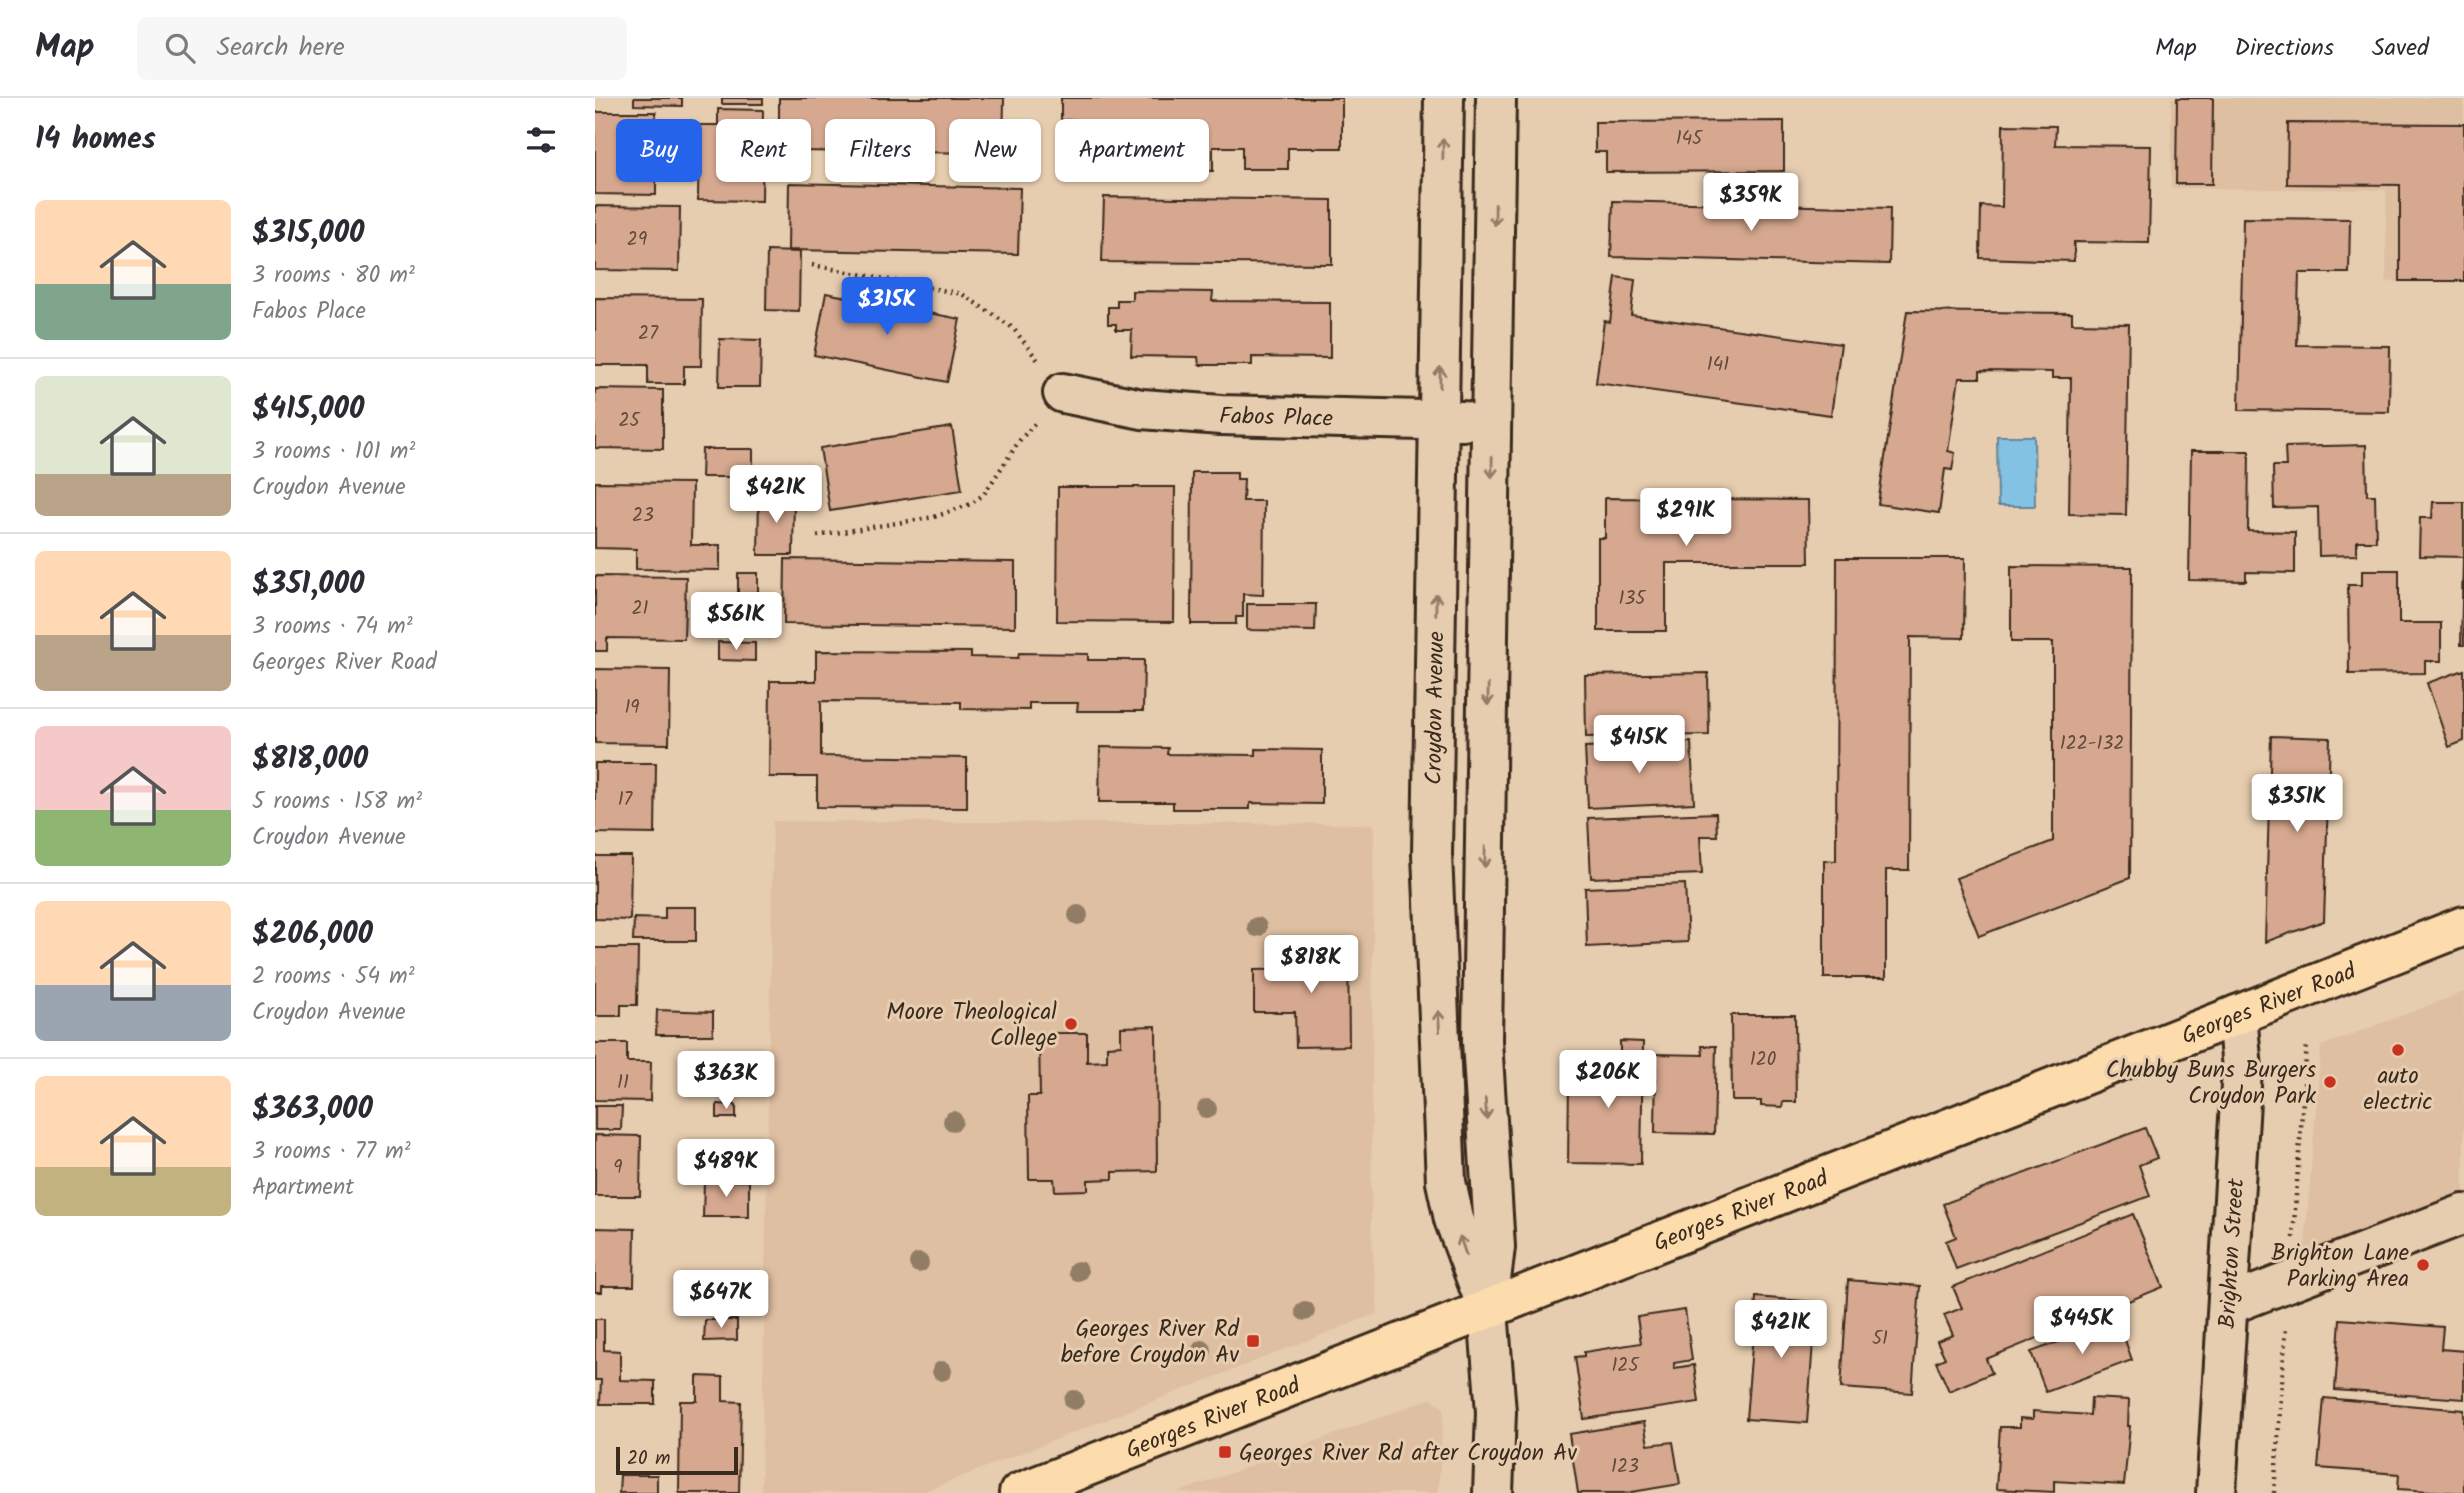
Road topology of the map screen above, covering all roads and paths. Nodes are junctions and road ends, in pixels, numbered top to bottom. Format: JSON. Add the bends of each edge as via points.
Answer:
{"nodes":[{"id":1,"x":1444,"y":98,"type":"edge"},
{"id":2,"x":1496,"y":98,"type":"edge"},
{"id":3,"x":812,"y":265,"type":"dead end"},
{"id":4,"x":1063,"y":393,"type":"junction"},
{"id":5,"x":1493,"y":420,"type":"junction"},
{"id":6,"x":1439,"y":421,"type":"junction"},
{"id":7,"x":817,"y":536,"type":"dead end"},
{"id":8,"x":2464,"y":926,"type":"edge"},
{"id":9,"x":2237,"y":1015,"type":"junction"},
{"id":10,"x":2464,"y":1214,"type":"edge"},
{"id":11,"x":2228,"y":1305,"type":"junction"},
{"id":12,"x":1487,"y":1310,"type":"junction"},
{"id":13,"x":1019,"y":1493,"type":"edge"},
{"id":14,"x":1493,"y":1493,"type":"edge"},
{"id":15,"x":2216,"y":1493,"type":"edge"}],
"edges":[{"from":6,"to":1,"type":"street","name":"Croydon Avenue","one_way":true},
{"from":2,"to":5,"type":"street","name":"Croydon Avenue","one_way":true},
{"from":3,"to":4,"type":"path","via":[[962,294],[1013,328]]},
{"from":4,"to":6,"type":"street","name":"Fabos Place","via":[[1142,409],[1221,415]]},
{"from":4,"to":7,"type":"path","via":[[971,505],[934,517]]},
{"from":5,"to":6,"type":"street","name":"Fabos Place"},
{"from":5,"to":12,"type":"street","name":"Croydon Avenue","one_way":true,"via":[[1482,1041],[1495,1247]]},
{"from":12,"to":6,"type":"street","name":"Croydon Avenue","one_way":true,"via":[[1454,1219],[1446,1182],[1432,854]]},
{"from":8,"to":9,"type":"main road","name":"Georges River Road"},
{"from":9,"to":11,"type":"street","name":"Brighton Street","via":[[2242,1069]]},
{"from":9,"to":12,"type":"main road","name":"Georges River Road"},
{"from":10,"to":11,"type":"street"},
{"from":11,"to":15,"type":"street","name":"Brighton Street"},
{"from":12,"to":13,"type":"main road","name":"Georges River Road"},
{"from":12,"to":14,"type":"street","name":"Croydon Avenue","via":[[1496,1412]]}]}
